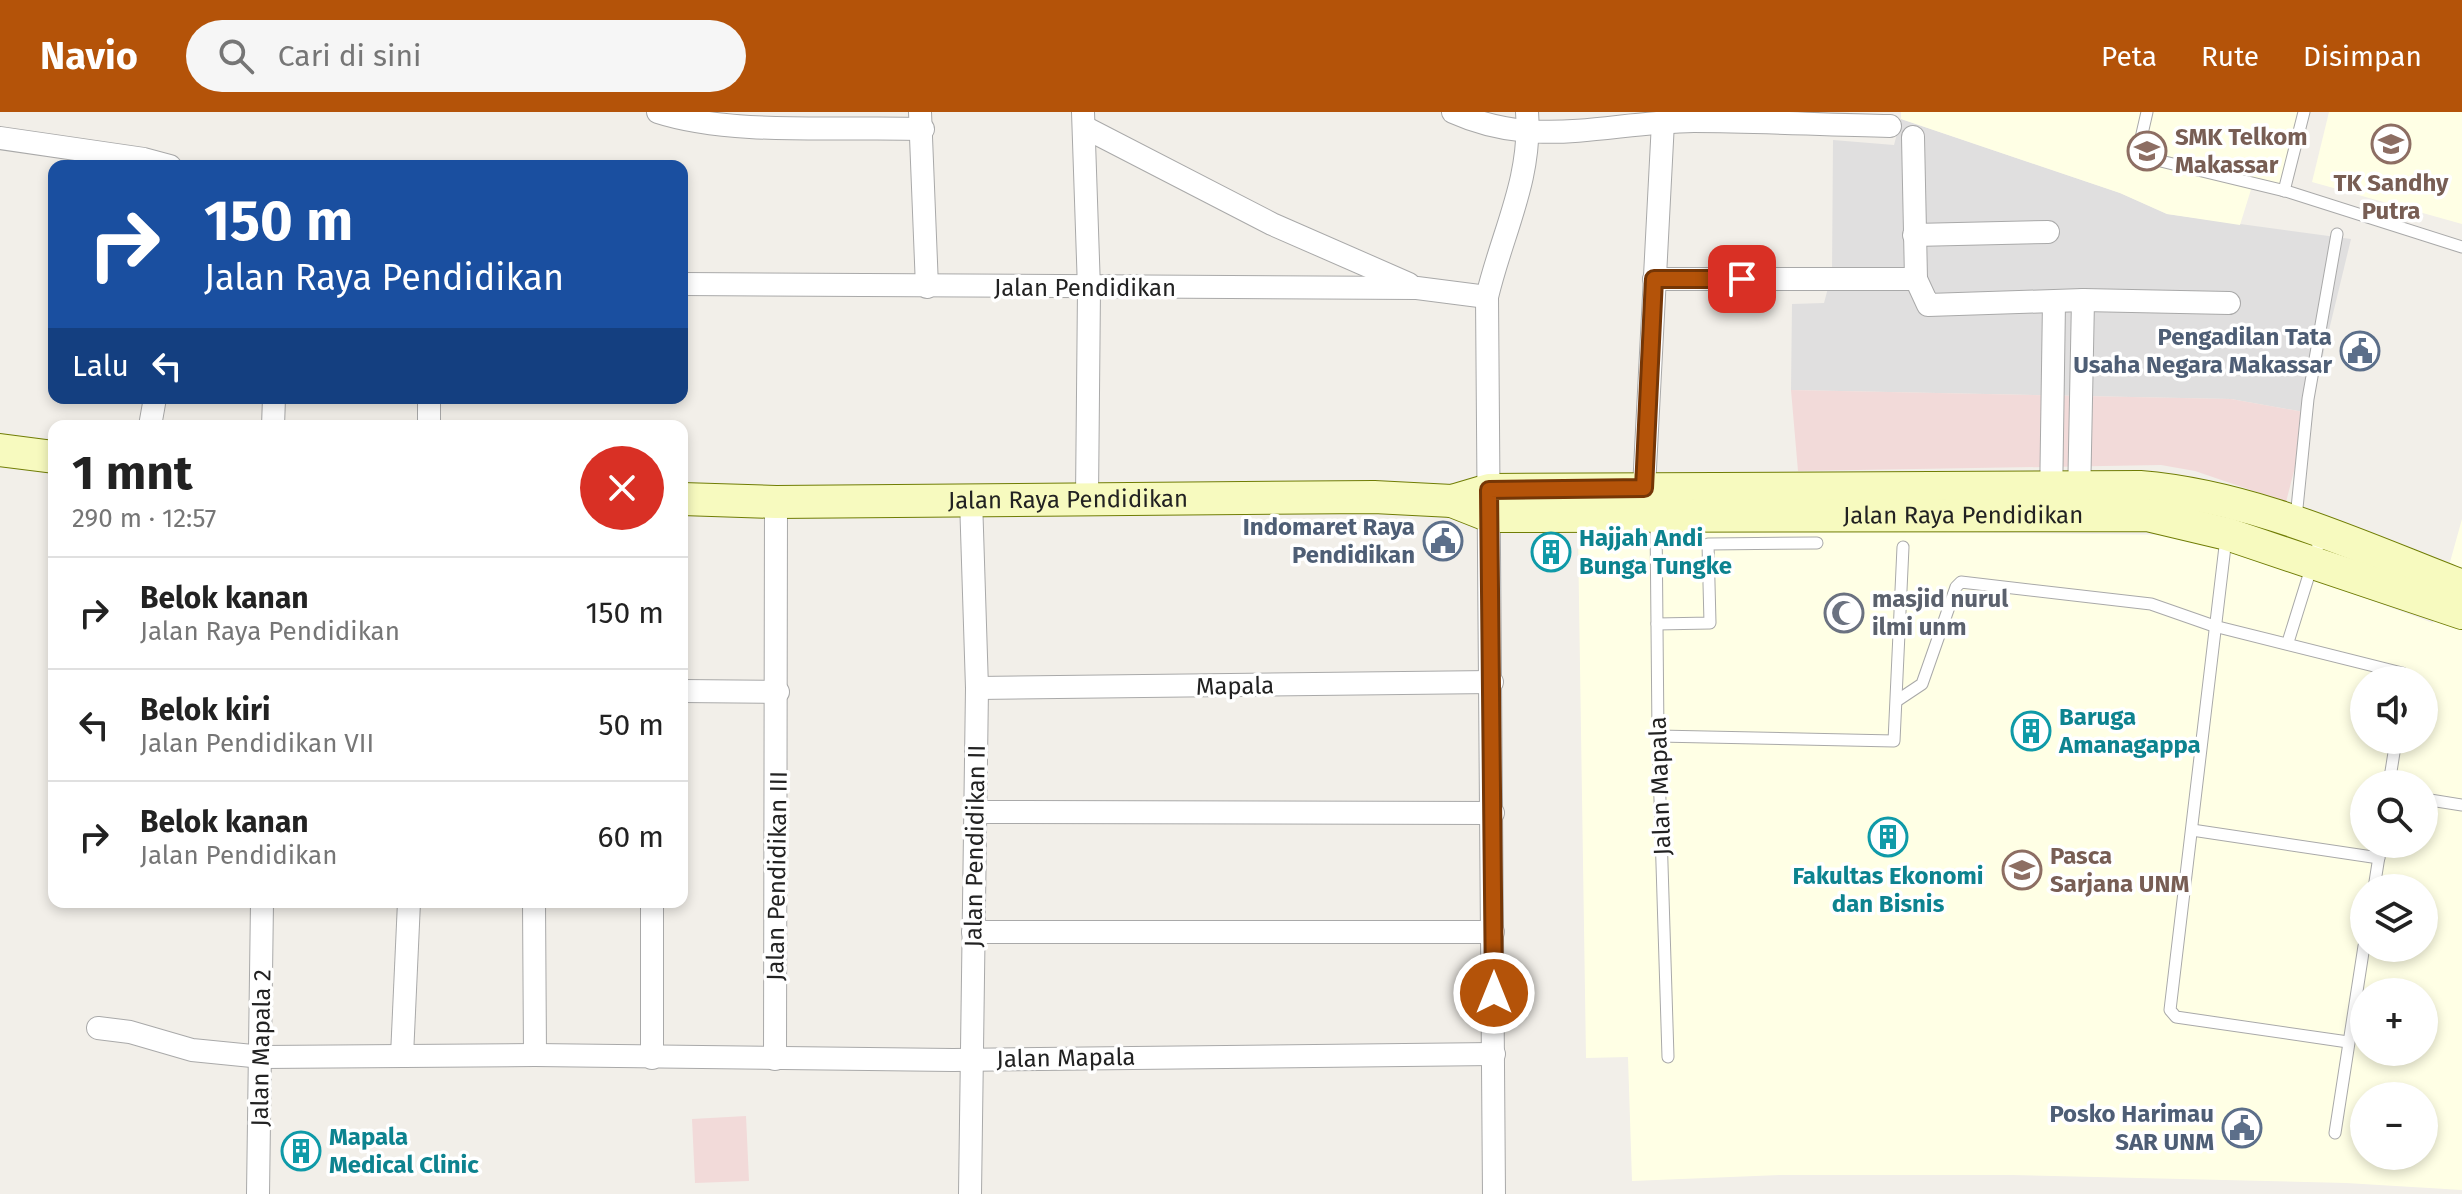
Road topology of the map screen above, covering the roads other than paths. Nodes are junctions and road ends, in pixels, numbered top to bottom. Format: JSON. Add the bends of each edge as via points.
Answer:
{"nodes":[{"id":1,"x":658,"y":112,"type":"edge"},
{"id":2,"x":1453,"y":112,"type":"edge"},
{"id":3,"x":2147,"y":112,"type":"edge"},
{"id":4,"x":2304,"y":112,"type":"edge"},
{"id":5,"x":1717,"y":117,"type":"edge"},
{"id":6,"x":921,"y":120,"type":"edge"},
{"id":7,"x":1083,"y":120,"type":"edge"},
{"id":8,"x":1663,"y":122,"type":"junction"},
{"id":9,"x":1528,"y":123,"type":"edge"},
{"id":10,"x":1890,"y":126,"type":"dead end"},
{"id":11,"x":1913,"y":137,"type":"dead end"},
{"id":12,"x":0,"y":138,"type":"edge"},
{"id":13,"x":142,"y":160,"type":"edge"},
{"id":14,"x":2284,"y":191,"type":"junction"},
{"id":15,"x":2048,"y":232,"type":"dead end"},
{"id":16,"x":2337,"y":234,"type":"dead end"},
{"id":17,"x":1914,"y":235,"type":"junction"},
{"id":18,"x":2462,"y":247,"type":"edge"},
{"id":19,"x":1654,"y":279,"type":"junction"},
{"id":20,"x":1916,"y":279,"type":"junction"},
{"id":21,"x":688,"y":284,"type":"edge"},
{"id":22,"x":927,"y":287,"type":"junction"},
{"id":23,"x":1417,"y":288,"type":"junction"},
{"id":24,"x":1089,"y":289,"type":"junction"},
{"id":25,"x":1487,"y":297,"type":"junction"},
{"id":26,"x":2083,"y":300,"type":"junction"},
{"id":27,"x":2054,"y":302,"type":"junction"},
{"id":28,"x":2229,"y":303,"type":"dead end"},
{"id":29,"x":0,"y":450,"type":"edge"},
{"id":30,"x":48,"y":456,"type":"edge"},
{"id":31,"x":1087,"y":497,"type":"junction"},
{"id":32,"x":688,"y":499,"type":"edge"},
{"id":33,"x":971,"y":499,"type":"junction"},
{"id":34,"x":776,"y":502,"type":"junction"},
{"id":35,"x":1650,"y":502,"type":"junction"},
{"id":36,"x":2065,"y":502,"type":"junction"},
{"id":37,"x":1490,"y":503,"type":"junction"},
{"id":38,"x":1732,"y":529,"type":"junction"},
{"id":39,"x":2227,"y":534,"type":"junction"},
{"id":40,"x":2310,"y":539,"type":"junction"},
{"id":41,"x":1817,"y":543,"type":"dead end"},
{"id":42,"x":1903,"y":547,"type":"dead end"},
{"id":43,"x":2462,"y":586,"type":"edge"},
{"id":44,"x":2462,"y":613,"type":"edge"},
{"id":45,"x":1657,"y":624,"type":"junction"},
{"id":46,"x":2214,"y":626,"type":"junction"},
{"id":47,"x":2288,"y":642,"type":"junction"},
{"id":48,"x":2376,"y":666,"type":"edge"},
{"id":49,"x":1492,"y":682,"type":"junction"},
{"id":50,"x":977,"y":688,"type":"junction"},
{"id":51,"x":688,"y":691,"type":"edge"},
{"id":52,"x":778,"y":692,"type":"junction"},
{"id":53,"x":1898,"y":700,"type":"junction"},
{"id":54,"x":1658,"y":736,"type":"junction"},
{"id":55,"x":2438,"y":801,"type":"edge"},
{"id":56,"x":2462,"y":805,"type":"edge"},
{"id":57,"x":975,"y":812,"type":"junction"},
{"id":58,"x":1493,"y":813,"type":"junction"},
{"id":59,"x":2192,"y":830,"type":"junction"},
{"id":60,"x":2350,"y":854,"type":"edge"},
{"id":61,"x":2379,"y":858,"type":"edge"},
{"id":62,"x":2376,"y":874,"type":"edge"},
{"id":63,"x":262,"y":908,"type":"edge"},
{"id":64,"x":409,"y":908,"type":"edge"},
{"id":65,"x":534,"y":908,"type":"edge"},
{"id":66,"x":652,"y":908,"type":"edge"},
{"id":67,"x":973,"y":932,"type":"junction"},
{"id":68,"x":1493,"y":932,"type":"junction"},
{"id":69,"x":2361,"y":962,"type":"edge"},
{"id":70,"x":98,"y":1028,"type":"dead end"},
{"id":71,"x":2348,"y":1042,"type":"junction"},
{"id":72,"x":1494,"y":1054,"type":"junction"},
{"id":73,"x":535,"y":1055,"type":"junction"},
{"id":74,"x":402,"y":1056,"type":"junction"},
{"id":75,"x":262,"y":1057,"type":"junction"},
{"id":76,"x":1668,"y":1057,"type":"dead end"},
{"id":77,"x":652,"y":1058,"type":"junction"},
{"id":78,"x":775,"y":1059,"type":"junction"},
{"id":79,"x":974,"y":1059,"type":"junction"},
{"id":80,"x":2335,"y":1133,"type":"dead end"},
{"id":81,"x":258,"y":1194,"type":"edge"},
{"id":82,"x":970,"y":1194,"type":"edge"},
{"id":83,"x":1494,"y":1194,"type":"edge"}],
"edges":[{"from":1,"to":6,"type":"street","via":[[742,125]]},
{"from":2,"to":9,"type":"street","via":[[1492,128]]},
{"from":3,"to":14,"type":"lane","via":[[2139,147],[2144,157]]},
{"from":4,"to":14,"type":"lane"},
{"from":5,"to":8,"type":"street"},
{"from":5,"to":10,"type":"street"},
{"from":6,"to":22,"type":"street"},
{"from":7,"to":23,"type":"street","via":[[1272,224]]},
{"from":7,"to":24,"type":"street"},
{"from":8,"to":9,"type":"street"},
{"from":8,"to":19,"type":"street"},
{"from":9,"to":25,"type":"street","via":[[1525,177]]},
{"from":11,"to":17,"type":"street"},
{"from":12,"to":13,"type":"street"},
{"from":14,"to":18,"type":"lane"},
{"from":15,"to":17,"type":"street"},
{"from":16,"to":40,"type":"lane","via":[[2308,399]]},
{"from":17,"to":20,"type":"street"},
{"from":19,"to":20,"type":"street"},
{"from":19,"to":35,"type":"street"},
{"from":20,"to":27,"type":"street","via":[[1928,305]]},
{"from":21,"to":22,"type":"street","name":"Jalan Pendidikan"},
{"from":22,"to":24,"type":"street","name":"Jalan Pendidikan"},
{"from":23,"to":24,"type":"street","name":"Jalan Pendidikan"},
{"from":23,"to":25,"type":"street","name":"Jalan Pendidikan"},
{"from":24,"to":31,"type":"street"},
{"from":25,"to":37,"type":"street"},
{"from":26,"to":27,"type":"street"},
{"from":26,"to":28,"type":"street"},
{"from":26,"to":36,"type":"street"},
{"from":27,"to":36,"type":"street"},
{"from":29,"to":30,"type":"street"},
{"from":31,"to":33,"type":"street","name":"Jalan Raya Pendidikan"},
{"from":31,"to":37,"type":"street","name":"Jalan Raya Pendidikan","via":[[1374,497]]},
{"from":32,"to":34,"type":"street","name":"Jalan Raya Pendidikan"},
{"from":33,"to":34,"type":"street","name":"Jalan Raya Pendidikan"},
{"from":33,"to":50,"type":"street","name":"Jalan Pendidikan II"},
{"from":34,"to":52,"type":"street","name":"Jalan Pendidikan III"},
{"from":35,"to":36,"type":"street","name":"Jalan Raya Pendidikan"},
{"from":35,"to":37,"type":"street","name":"Jalan Raya Pendidikan"},
{"from":35,"to":38,"type":"street","name":"Jalan Raya Pendidikan"},
{"from":35,"to":45,"type":"lane","name":"Jalan Mapala"},
{"from":36,"to":38,"type":"street","name":"Jalan Raya Pendidikan"},
{"from":36,"to":39,"type":"street","name":"Jalan Raya Pendidikan"},
{"from":36,"to":40,"type":"street","name":"Jalan Raya Pendidikan","via":[[2176,490]]},
{"from":37,"to":49,"type":"street"},
{"from":38,"to":41,"type":"lane"},
{"from":38,"to":45,"type":"lane","via":[[1708,544],[1710,623]]},
{"from":39,"to":40,"type":"street","name":"Jalan Raya Pendidikan"},
{"from":39,"to":46,"type":"lane"},
{"from":40,"to":43,"type":"street","name":"Jalan Raya Pendidikan"},
{"from":40,"to":44,"type":"street","name":"Jalan Raya Pendidikan"},
{"from":40,"to":47,"type":"lane"},
{"from":42,"to":53,"type":"lane"},
{"from":45,"to":54,"type":"lane","name":"Jalan Mapala"},
{"from":46,"to":47,"type":"lane"},
{"from":46,"to":53,"type":"lane","via":[[2151,604],[1961,582],[1920,687]]},
{"from":46,"to":59,"type":"lane"},
{"from":47,"to":48,"type":"lane"},
{"from":49,"to":50,"type":"street","name":"Mapala"},
{"from":49,"to":58,"type":"street"},
{"from":50,"to":57,"type":"street","name":"Jalan Pendidikan II"},
{"from":51,"to":52,"type":"street"},
{"from":52,"to":78,"type":"street","name":"Jalan Pendidikan III"},
{"from":53,"to":54,"type":"lane","via":[[1894,741]]},
{"from":54,"to":76,"type":"lane","name":"Jalan Mapala"},
{"from":55,"to":56,"type":"lane"},
{"from":57,"to":58,"type":"street"},
{"from":57,"to":67,"type":"street","name":"Jalan Pendidikan II"},
{"from":58,"to":68,"type":"street"},
{"from":59,"to":60,"type":"lane"},
{"from":59,"to":71,"type":"lane","via":[[2172,1015]]},
{"from":61,"to":62,"type":"lane"},
{"from":63,"to":75,"type":"street","name":"Jalan Mapala 2"},
{"from":64,"to":74,"type":"street"},
{"from":65,"to":73,"type":"street"},
{"from":66,"to":77,"type":"street"},
{"from":67,"to":68,"type":"street"},
{"from":67,"to":79,"type":"street","name":"Jalan Pendidikan II"},
{"from":68,"to":72,"type":"street"},
{"from":69,"to":71,"type":"lane"},
{"from":70,"to":75,"type":"street","via":[[192,1050]]},
{"from":71,"to":80,"type":"lane"},
{"from":72,"to":79,"type":"street","name":"Jalan Mapala"},
{"from":72,"to":83,"type":"street"},
{"from":73,"to":74,"type":"street"},
{"from":73,"to":77,"type":"street"},
{"from":74,"to":75,"type":"street"},
{"from":75,"to":81,"type":"street","name":"Jalan Mapala 2"},
{"from":77,"to":78,"type":"street"},
{"from":78,"to":79,"type":"street"},
{"from":79,"to":82,"type":"street","name":"Jalan Pendidikan II"}]}
